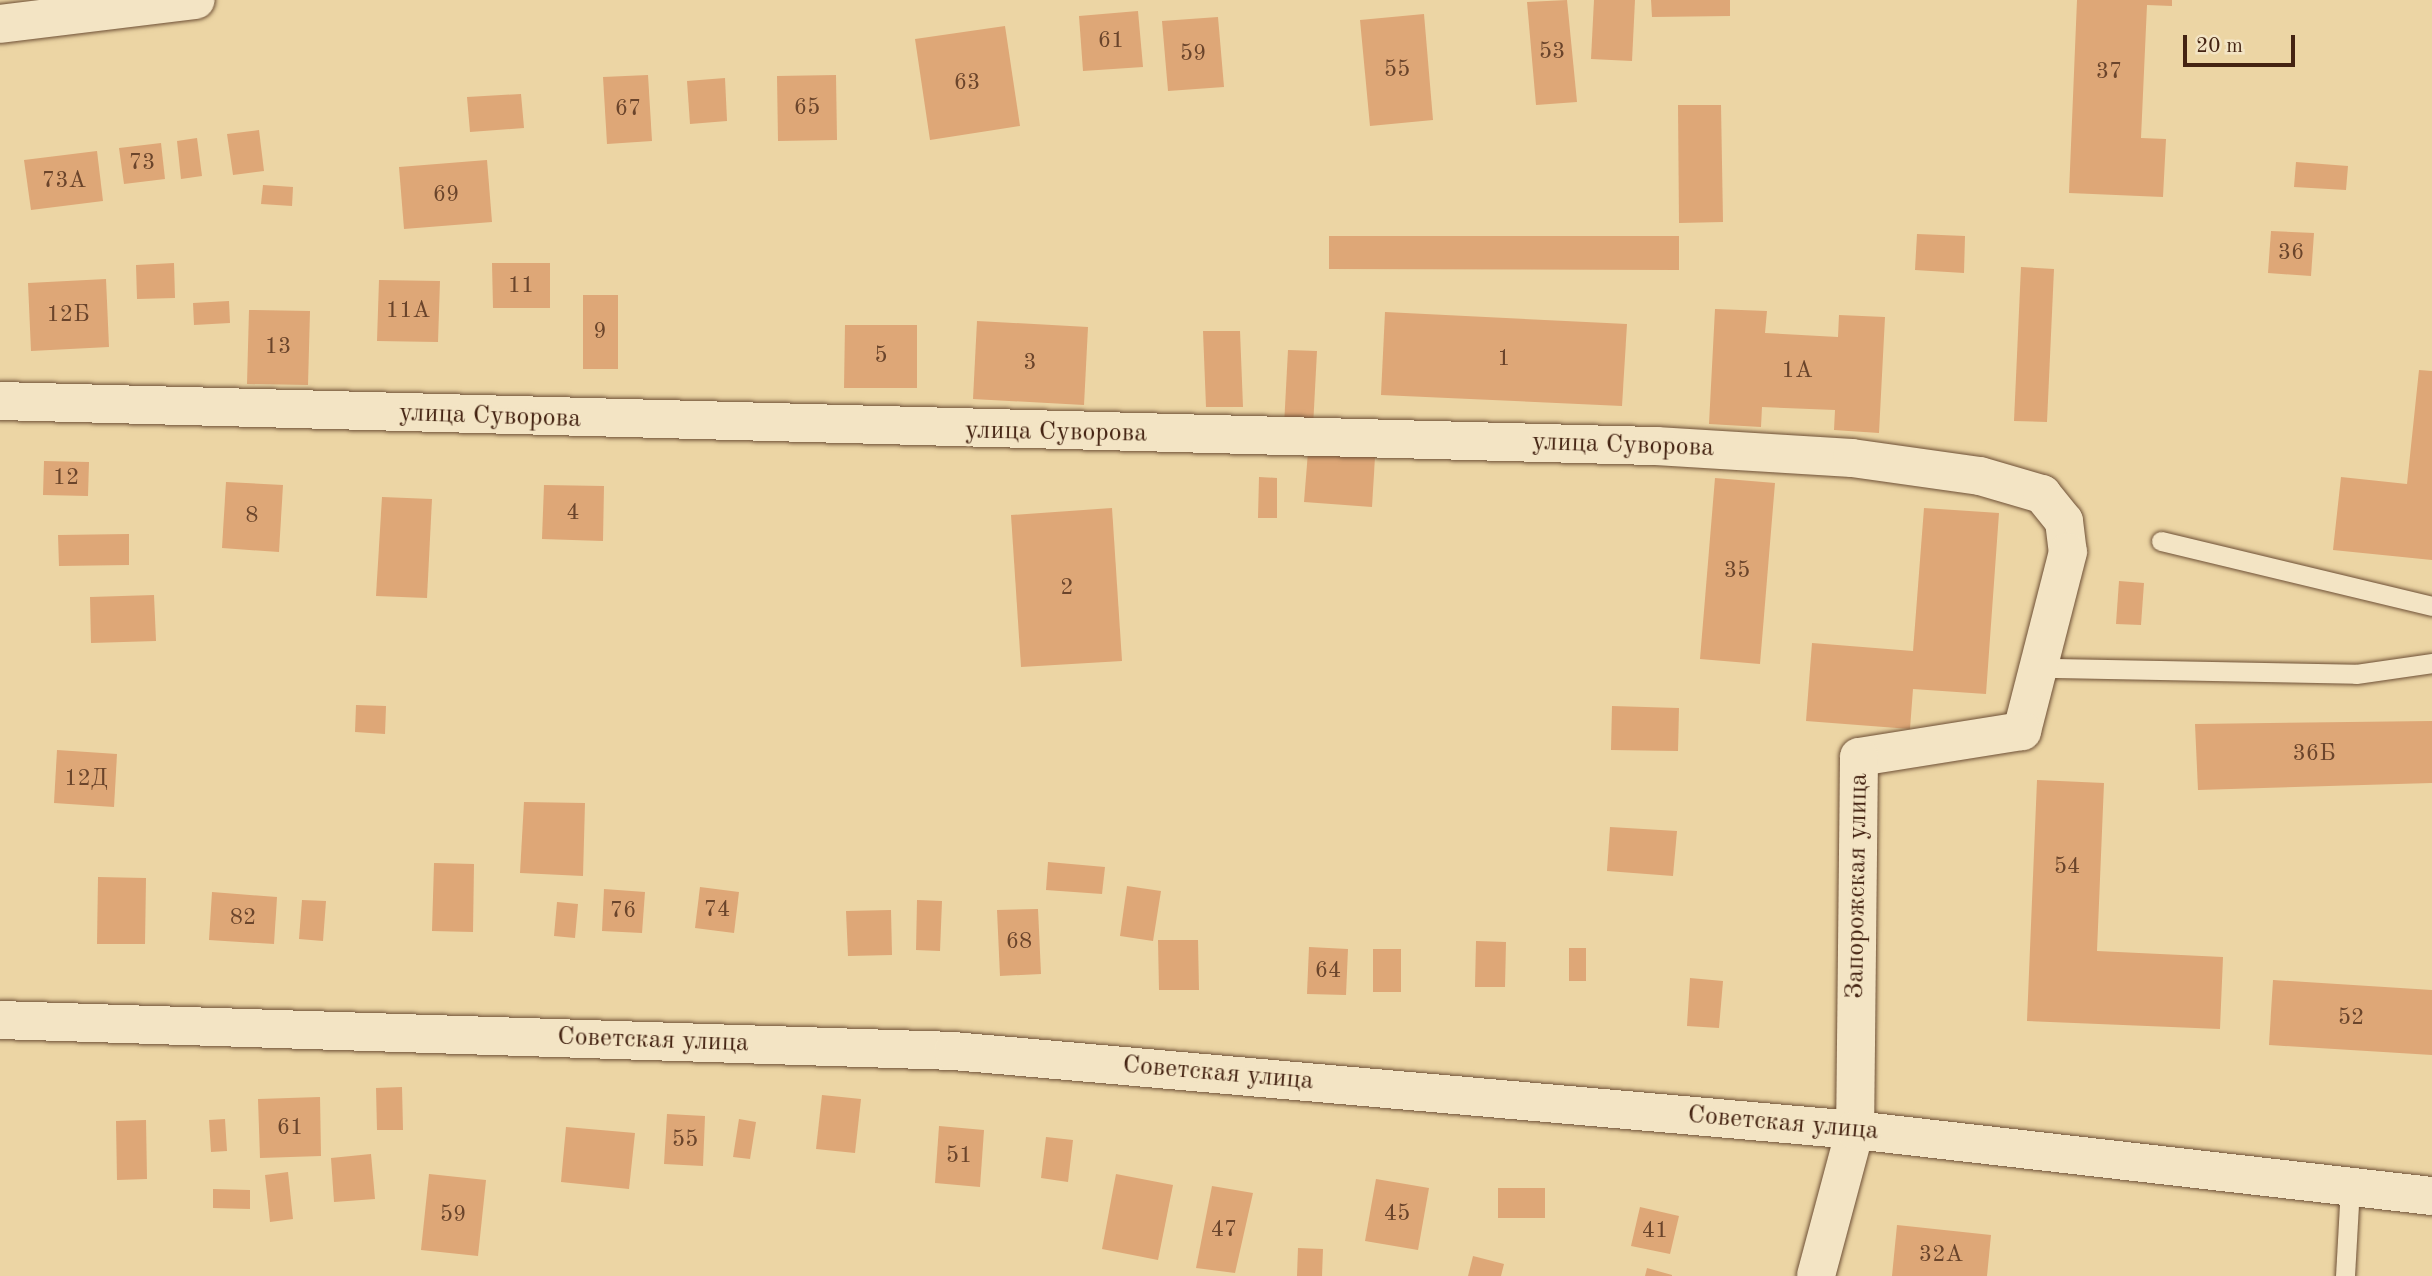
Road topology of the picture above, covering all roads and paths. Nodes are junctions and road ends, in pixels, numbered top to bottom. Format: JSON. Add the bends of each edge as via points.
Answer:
{"nodes":[{"id":1,"x":196,"y":0,"type":"edge"},
{"id":2,"x":0,"y":24,"type":"edge"},
{"id":3,"x":0,"y":401,"type":"edge"},
{"id":4,"x":2161,"y":541,"type":"dead end"},
{"id":5,"x":2068,"y":552,"type":"joint"},
{"id":6,"x":2432,"y":606,"type":"edge"},
{"id":7,"x":2432,"y":663,"type":"edge"},
{"id":8,"x":2054,"y":668,"type":"dead end"},
{"id":9,"x":0,"y":1020,"type":"edge"},
{"id":10,"x":1854,"y":1130,"type":"junction"},
{"id":11,"x":2350,"y":1187,"type":"junction"},
{"id":12,"x":2432,"y":1196,"type":"edge"},
{"id":13,"x":1816,"y":1276,"type":"edge"},
{"id":14,"x":2345,"y":1276,"type":"edge"}],
"edges":[{"from":1,"to":2,"type":"street"},
{"from":3,"to":5,"type":"street","name":"улица Суворова","via":[[1784,452],[2025,487],[2055,505]]},
{"from":4,"to":6,"type":"lane"},
{"from":5,"to":10,"type":"street","name":"Запорожская улица","via":[[2022,731],[1859,757]]},
{"from":7,"to":8,"type":"lane","via":[[2356,674]]},
{"from":9,"to":10,"type":"street","name":"Советская улица","via":[[953,1051]]},
{"from":10,"to":11,"type":"street","name":"Советская улица"},
{"from":10,"to":13,"type":"street","name":"Запорожская улица"},
{"from":11,"to":12,"type":"street","name":"Советская улица"},
{"from":11,"to":14,"type":"lane"}]}
